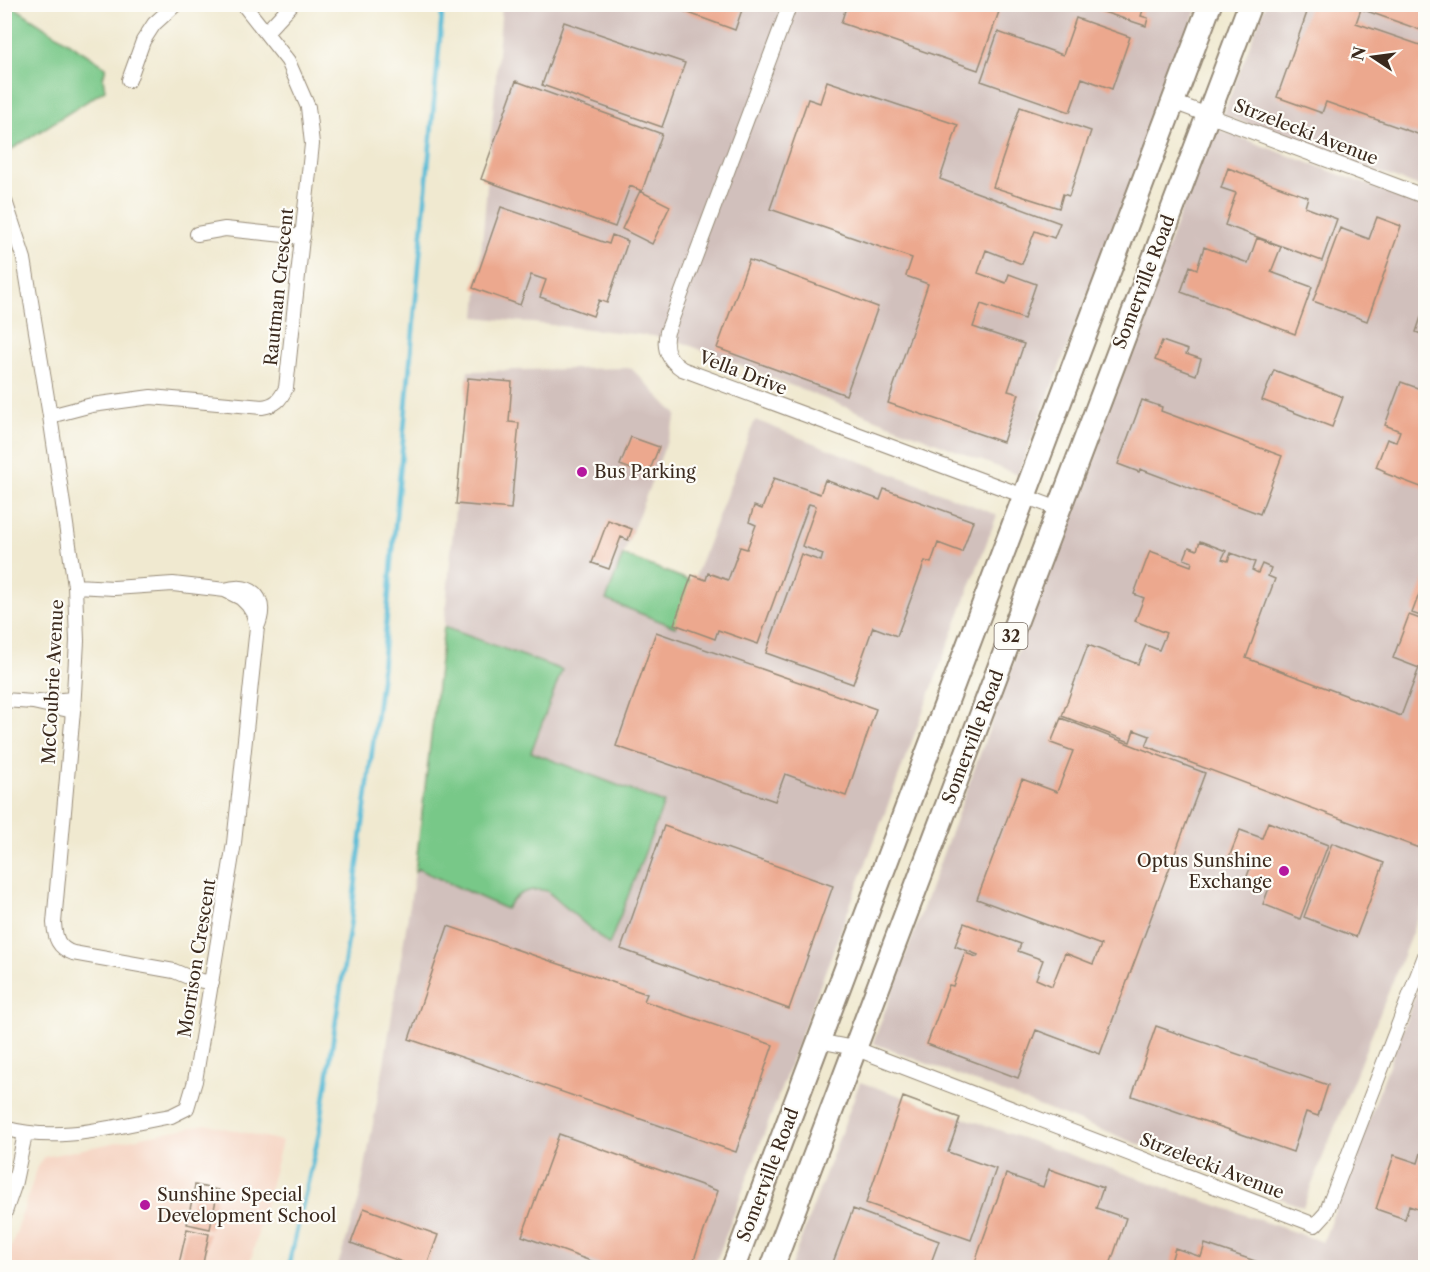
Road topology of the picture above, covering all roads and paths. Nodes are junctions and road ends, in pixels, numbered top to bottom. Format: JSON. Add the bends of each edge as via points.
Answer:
{"nodes":[{"id":1,"x":176,"y":4,"type":"edge"},
{"id":2,"x":243,"y":4,"type":"edge"},
{"id":3,"x":292,"y":4,"type":"edge"},
{"id":4,"x":790,"y":4,"type":"edge"},
{"id":5,"x":1210,"y":4,"type":"edge"},
{"id":6,"x":1250,"y":4,"type":"edge"},
{"id":7,"x":266,"y":32,"type":"junction"},
{"id":8,"x":129,"y":80,"type":"dead end"},
{"id":9,"x":1173,"y":102,"type":"junction"},
{"id":10,"x":1208,"y":114,"type":"junction"},
{"id":11,"x":1425,"y":197,"type":"edge"},
{"id":12,"x":4,"y":198,"type":"edge"},
{"id":13,"x":197,"y":234,"type":"dead end"},
{"id":14,"x":303,"y":237,"type":"junction"},
{"id":15,"x":49,"y":411,"type":"junction"},
{"id":16,"x":1024,"y":496,"type":"junction"},
{"id":17,"x":1059,"y":509,"type":"junction"},
{"id":18,"x":75,"y":586,"type":"junction"},
{"id":19,"x":114,"y":588,"type":"junction"},
{"id":20,"x":76,"y":601,"type":"junction"},
{"id":21,"x":4,"y":700,"type":"edge"},
{"id":22,"x":73,"y":705,"type":"junction"},
{"id":23,"x":1425,"y":953,"type":"edge"},
{"id":24,"x":212,"y":978,"type":"junction"},
{"id":25,"x":818,"y":1041,"type":"junction"},
{"id":26,"x":854,"y":1048,"type":"junction"},
{"id":27,"x":4,"y":1128,"type":"edge"},
{"id":28,"x":30,"y":1135,"type":"junction"},
{"id":29,"x":4,"y":1215,"type":"edge"},
{"id":30,"x":733,"y":1268,"type":"edge"},
{"id":31,"x":772,"y":1268,"type":"edge"}],
"edges":[{"from":1,"to":8,"type":"street","via":[[154,24],[143,41]]},
{"from":2,"to":7,"type":"street","name":"Rautman Crescent"},
{"from":3,"to":7,"type":"street"},
{"from":4,"to":16,"type":"street","name":"Vella Drive","via":[[667,332],[668,356],[681,369]]},
{"from":5,"to":9,"type":"main road","name":"Somerville Road","number":"32"},
{"from":6,"to":10,"type":"main road","name":"Somerville Road","number":"32"},
{"from":7,"to":14,"type":"street","name":"Rautman Crescent","via":[[288,61],[308,106],[312,144]]},
{"from":9,"to":10,"type":"street","name":"Strzelecki Avenue"},
{"from":9,"to":16,"type":"main road","name":"Somerville Road","number":"32"},
{"from":10,"to":11,"type":"street","name":"Strzelecki Avenue"},
{"from":10,"to":17,"type":"main road","name":"Somerville Road","number":"32"},
{"from":12,"to":15,"type":"street","name":"McCoubrie Avenue","via":[[24,259]]},
{"from":13,"to":14,"type":"street","via":[[225,229]]},
{"from":14,"to":15,"type":"street","name":"Rautman Crescent","via":[[286,388],[274,406],[151,397]]},
{"from":15,"to":18,"type":"street","name":"McCoubrie Avenue"},
{"from":16,"to":17,"type":"street","name":"Vella Drive"},
{"from":16,"to":25,"type":"main road","name":"Somerville Road","number":"32"},
{"from":17,"to":26,"type":"main road","name":"Somerville Road","number":"32"},
{"from":18,"to":19,"type":"street","name":"Morrison Crescent"},
{"from":18,"to":20,"type":"street","name":"McCoubrie Avenue"},
{"from":19,"to":20,"type":"street","name":"Morrison Crescent"},
{"from":19,"to":24,"type":"street","name":"Morrison Crescent","via":[[173,584],[225,590],[234,587],[246,589],[262,605],[234,843]]},
{"from":20,"to":22,"type":"street","name":"McCoubrie Avenue"},
{"from":21,"to":22,"type":"street"},
{"from":22,"to":24,"type":"street","name":"McCoubrie Avenue","via":[[54,923],[59,945],[73,953]]},
{"from":23,"to":26,"type":"street","name":"Strzelecki Avenue","via":[[1326,1214],[1315,1225]]},
{"from":24,"to":28,"type":"street","name":"Morrison Crescent","via":[[187,1108],[171,1116],[60,1136]]},
{"from":25,"to":26,"type":"street","name":"Strzelecki Avenue"},
{"from":25,"to":30,"type":"main road","name":"Somerville Road","number":"32"},
{"from":26,"to":31,"type":"main road","name":"Somerville Road","number":"32"},
{"from":27,"to":28,"type":"street","name":"Morrison Crescent"},
{"from":28,"to":29,"type":"street"}]}
